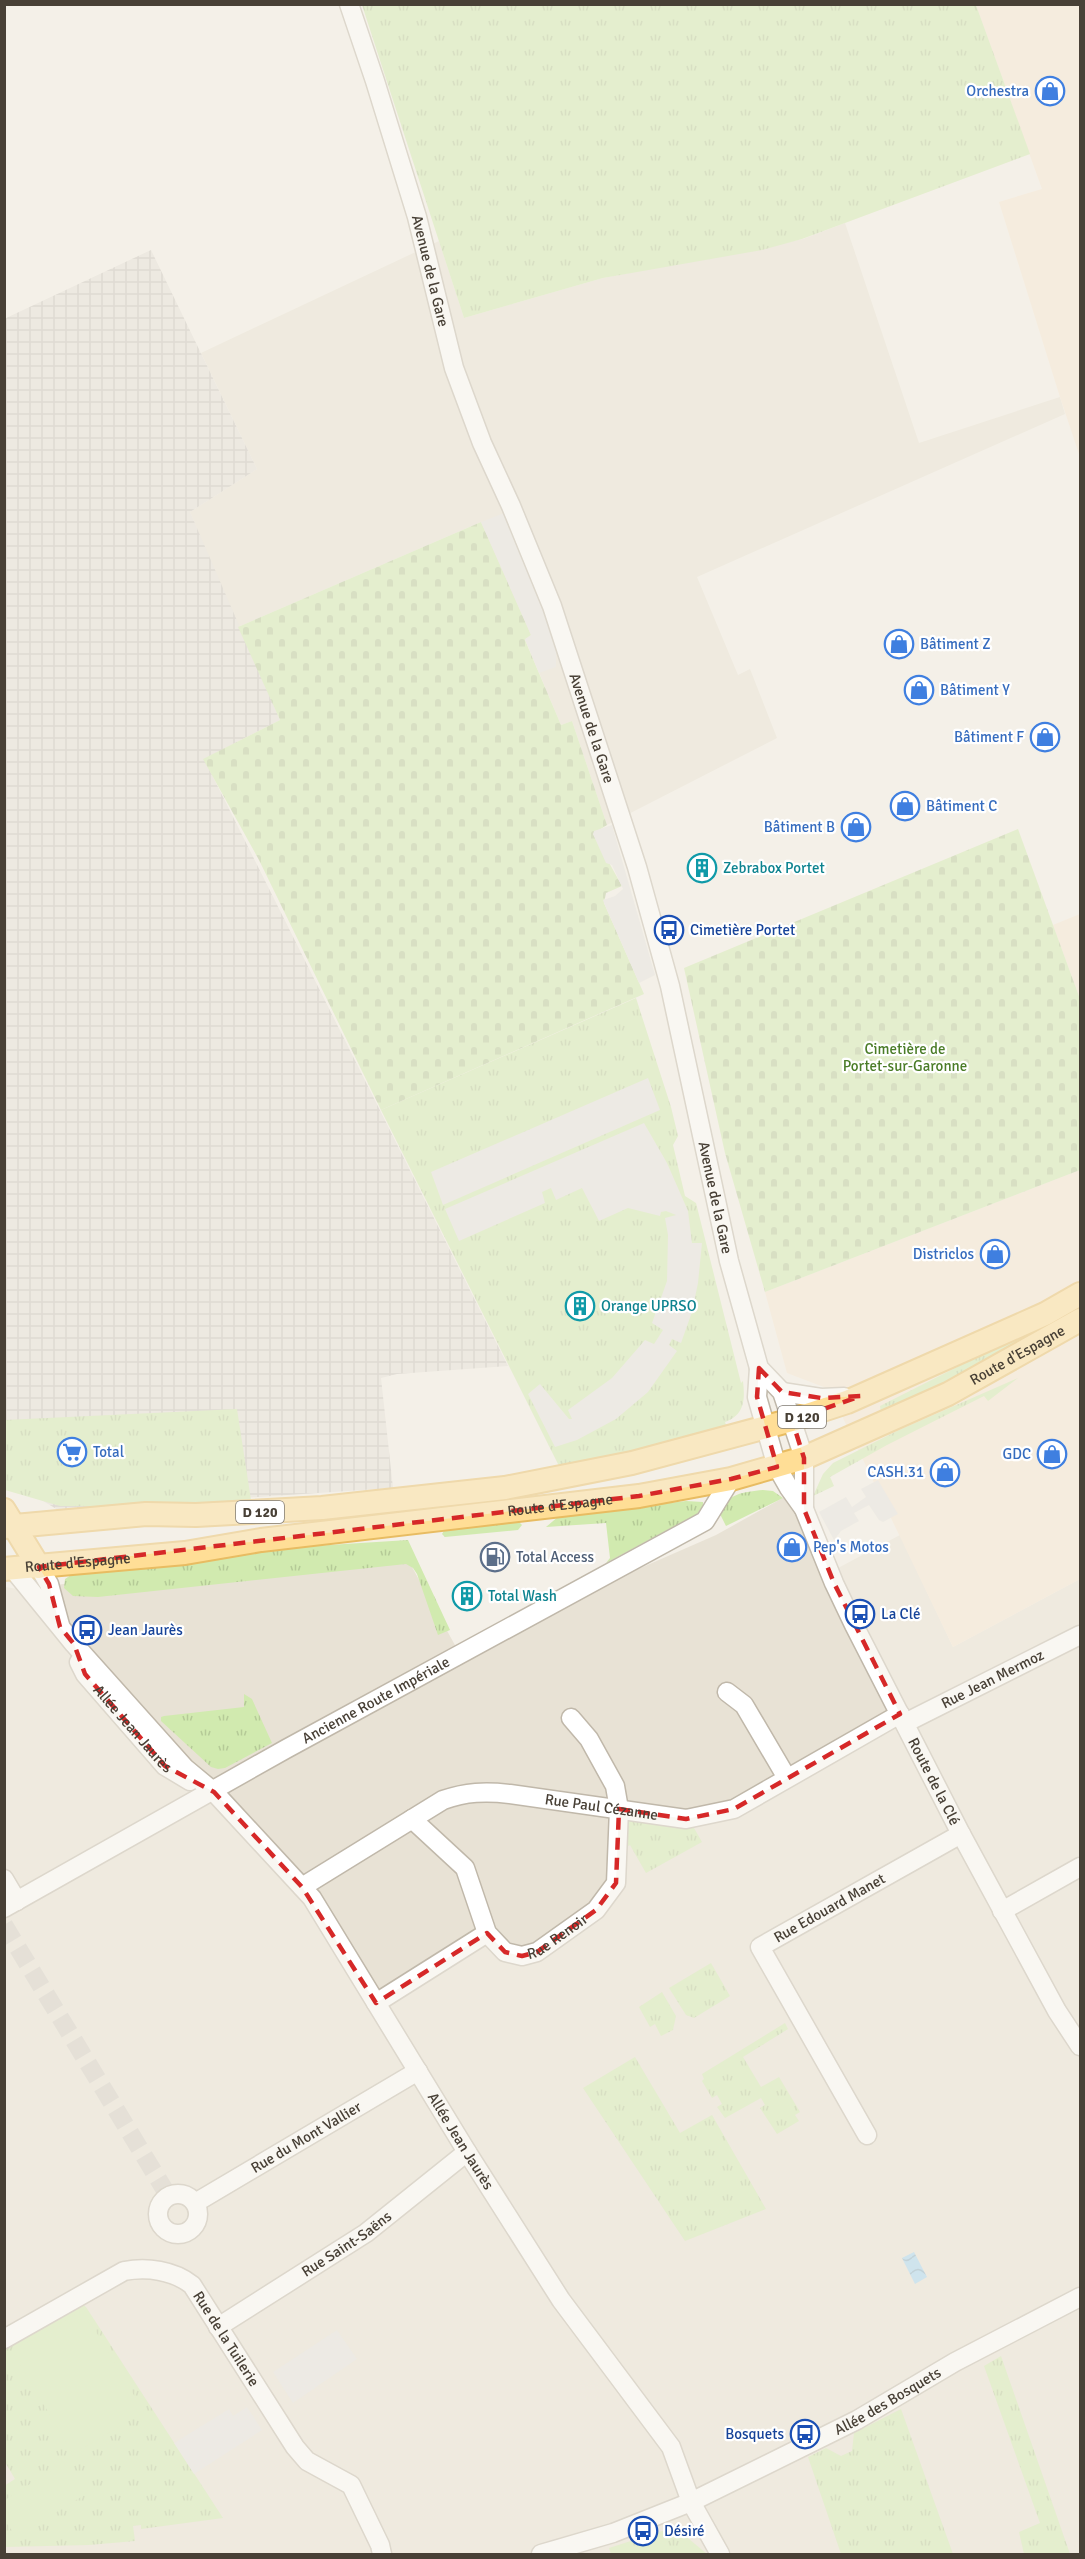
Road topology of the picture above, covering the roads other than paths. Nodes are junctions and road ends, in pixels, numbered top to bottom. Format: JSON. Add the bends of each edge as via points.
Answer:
{"nodes":[{"id":1,"x":349,"y":4,"type":"edge"},
{"id":2,"x":1080,"y":1294,"type":"edge"},
{"id":3,"x":1080,"y":1320,"type":"edge"},
{"id":4,"x":759,"y":1368,"type":"junction"},
{"id":5,"x":782,"y":1392,"type":"junction"},
{"id":6,"x":861,"y":1396,"type":"junction"},
{"id":7,"x":792,"y":1420,"type":"junction"},
{"id":8,"x":765,"y":1427,"type":"junction"},
{"id":9,"x":804,"y":1458,"type":"junction"},
{"id":10,"x":771,"y":1468,"type":"junction"},
{"id":11,"x":731,"y":1479,"type":"junction"},
{"id":12,"x":804,"y":1509,"type":"junction"},
{"id":13,"x":8,"y":1521,"type":"edge"},
{"id":14,"x":7,"y":1565,"type":"edge"},
{"id":15,"x":39,"y":1567,"type":"junction"},
{"id":16,"x":60,"y":1627,"type":"junction"},
{"id":17,"x":1080,"y":1635,"type":"edge"},
{"id":18,"x":727,"y":1692,"type":"dead end"},
{"id":19,"x":571,"y":1718,"type":"dead end"},
{"id":20,"x":903,"y":1719,"type":"junction"},
{"id":21,"x":787,"y":1778,"type":"junction"},
{"id":22,"x":214,"y":1792,"type":"junction"},
{"id":23,"x":619,"y":1809,"type":"junction"},
{"id":24,"x":412,"y":1819,"type":"junction"},
{"id":25,"x":961,"y":1834,"type":"junction"},
{"id":26,"x":1080,"y":1868,"type":"edge"},
{"id":27,"x":4,"y":1879,"type":"edge"},
{"id":28,"x":302,"y":1887,"type":"junction"},
{"id":29,"x":11,"y":1904,"type":"edge"},
{"id":30,"x":1002,"y":1911,"type":"junction"},
{"id":31,"x":487,"y":1933,"type":"junction"},
{"id":32,"x":376,"y":2003,"type":"junction"},
{"id":33,"x":1080,"y":2046,"type":"edge"},
{"id":34,"x":418,"y":2071,"type":"junction"},
{"id":35,"x":867,"y":2135,"type":"dead end"},
{"id":36,"x":466,"y":2152,"type":"junction"},
{"id":37,"x":195,"y":2203,"type":"dead end"},
{"id":38,"x":1080,"y":2297,"type":"edge"},
{"id":39,"x":218,"y":2327,"type":"junction"},
{"id":40,"x":4,"y":2339,"type":"edge"},
{"id":41,"x":692,"y":2502,"type":"junction"},
{"id":42,"x":382,"y":2554,"type":"edge"},
{"id":43,"x":542,"y":2554,"type":"edge"},
{"id":44,"x":720,"y":2554,"type":"edge"}],
"edges":[{"from":1,"to":4,"type":"street","name":"Avenue de la Gare","via":[[417,217],[454,368],[552,606],[637,867],[670,986],[729,1261]]},
{"from":2,"to":6,"type":"main road","name":"Route d'Espagne","number":"D 120","via":[[1045,1314]]},
{"from":3,"to":9,"type":"main road","name":"Route d'Espagne","number":"D 120","via":[[948,1394]]},
{"from":4,"to":5,"type":"street","name":"Avenue de la Gare"},
{"from":4,"to":8,"type":"street","via":[[757,1397]]},
{"from":5,"to":6,"type":"street","name":"Route d'Espagne","via":[[821,1398]]},
{"from":5,"to":7,"type":"street","name":"Avenue de la Gare"},
{"from":6,"to":7,"type":"main road","name":"Route d'Espagne","number":"D 120"},
{"from":7,"to":8,"type":"main road","name":"Route d'Espagne","number":"D 120"},
{"from":7,"to":9,"type":"street","name":"Avenue de la Gare"},
{"from":8,"to":10,"type":"street"},
{"from":8,"to":13,"type":"main road","name":"Route d'Espagne","number":"D 120","via":[[632,1463],[505,1488],[322,1508]]},
{"from":9,"to":10,"type":"main road","name":"Route d'Espagne","number":"D 120"},
{"from":9,"to":12,"type":"street","name":"Route de la Clé"},
{"from":10,"to":11,"type":"main road","name":"Route d'Espagne","number":"D 120"},
{"from":10,"to":12,"type":"street","name":"Route de la Clé"},
{"from":11,"to":15,"type":"main road","name":"Route d'Espagne","number":"D 120","via":[[639,1496],[261,1540],[185,1553]]},
{"from":11,"to":22,"type":"street","name":"Ancienne Route Impériale","via":[[705,1521]]},
{"from":12,"to":20,"type":"street","name":"Route de la Clé","via":[[834,1583]]},
{"from":13,"to":15,"type":"main road"},
{"from":14,"to":15,"type":"main road","name":"Route d'Espagne","number":"D 120"},
{"from":14,"to":16,"type":"street","name":"Allée Jean Jaurès"},
{"from":15,"to":16,"type":"street","name":"Allée Jean Jaurès","via":[[49,1584]]},
{"from":16,"to":22,"type":"street","name":"Allée Jean Jaurès","via":[[185,1768]]},
{"from":17,"to":20,"type":"street","name":"Rue Jean Mermoz"},
{"from":18,"to":21,"type":"street","via":[[744,1705]]},
{"from":19,"to":23,"type":"street","name":"Rue Renoir","via":[[590,1739],[615,1786]]},
{"from":20,"to":21,"type":"street","name":"Rue Paul Cézanne"},
{"from":20,"to":25,"type":"street","name":"Route de la Clé"},
{"from":21,"to":23,"type":"street","name":"Rue Paul Cézanne","via":[[734,1809],[686,1819]]},
{"from":22,"to":28,"type":"street","name":"Allée Jean Jaurès"},
{"from":22,"to":29,"type":"street","name":"Ancienne Route Impériale"},
{"from":23,"to":24,"type":"street","name":"Rue Paul Cézanne","via":[[484,1791],[443,1800]]},
{"from":23,"to":31,"type":"street","name":"Rue Renoir","via":[[616,1883],[596,1910],[537,1952],[522,1956],[505,1953]]},
{"from":24,"to":28,"type":"street","name":"Rue Paul Cézanne"},
{"from":24,"to":31,"type":"street","name":"Rue Renoir","via":[[465,1868]]},
{"from":25,"to":30,"type":"street","name":"Route de la Clé"},
{"from":25,"to":35,"type":"street","name":"Rue Edouard Manet","via":[[760,1947]]},
{"from":26,"to":30,"type":"street"},
{"from":27,"to":29,"type":"street"},
{"from":28,"to":32,"type":"street","name":"Allée Jean Jaurès"},
{"from":30,"to":33,"type":"street","name":"Route de la Clé"},
{"from":31,"to":32,"type":"street"},
{"from":32,"to":34,"type":"street","name":"Allée Jean Jaurès"},
{"from":34,"to":36,"type":"street","name":"Allée Jean Jaurès"},
{"from":34,"to":37,"type":"street","name":"Rue du Mont Vallier"},
{"from":36,"to":39,"type":"street","name":"Rue Saint-Saëns","via":[[366,2233]]},
{"from":36,"to":41,"type":"street","name":"Allée Jean Jaurès","via":[[561,2300],[671,2447]]},
{"from":38,"to":41,"type":"street","name":"Allée des Bosquets","via":[[857,2420]]},
{"from":39,"to":40,"type":"street","name":"Rue de la Tuilerie","via":[[192,2284],[182,2277],[134,2269],[115,2275]]},
{"from":39,"to":42,"type":"street","name":"Rue de la Tuilerie","via":[[295,2447],[308,2461],[351,2485]]},
{"from":41,"to":43,"type":"street","name":"Allée des Bosquets","via":[[613,2533]]},
{"from":41,"to":44,"type":"street","name":"Allée Jean Jaurès"}]}
